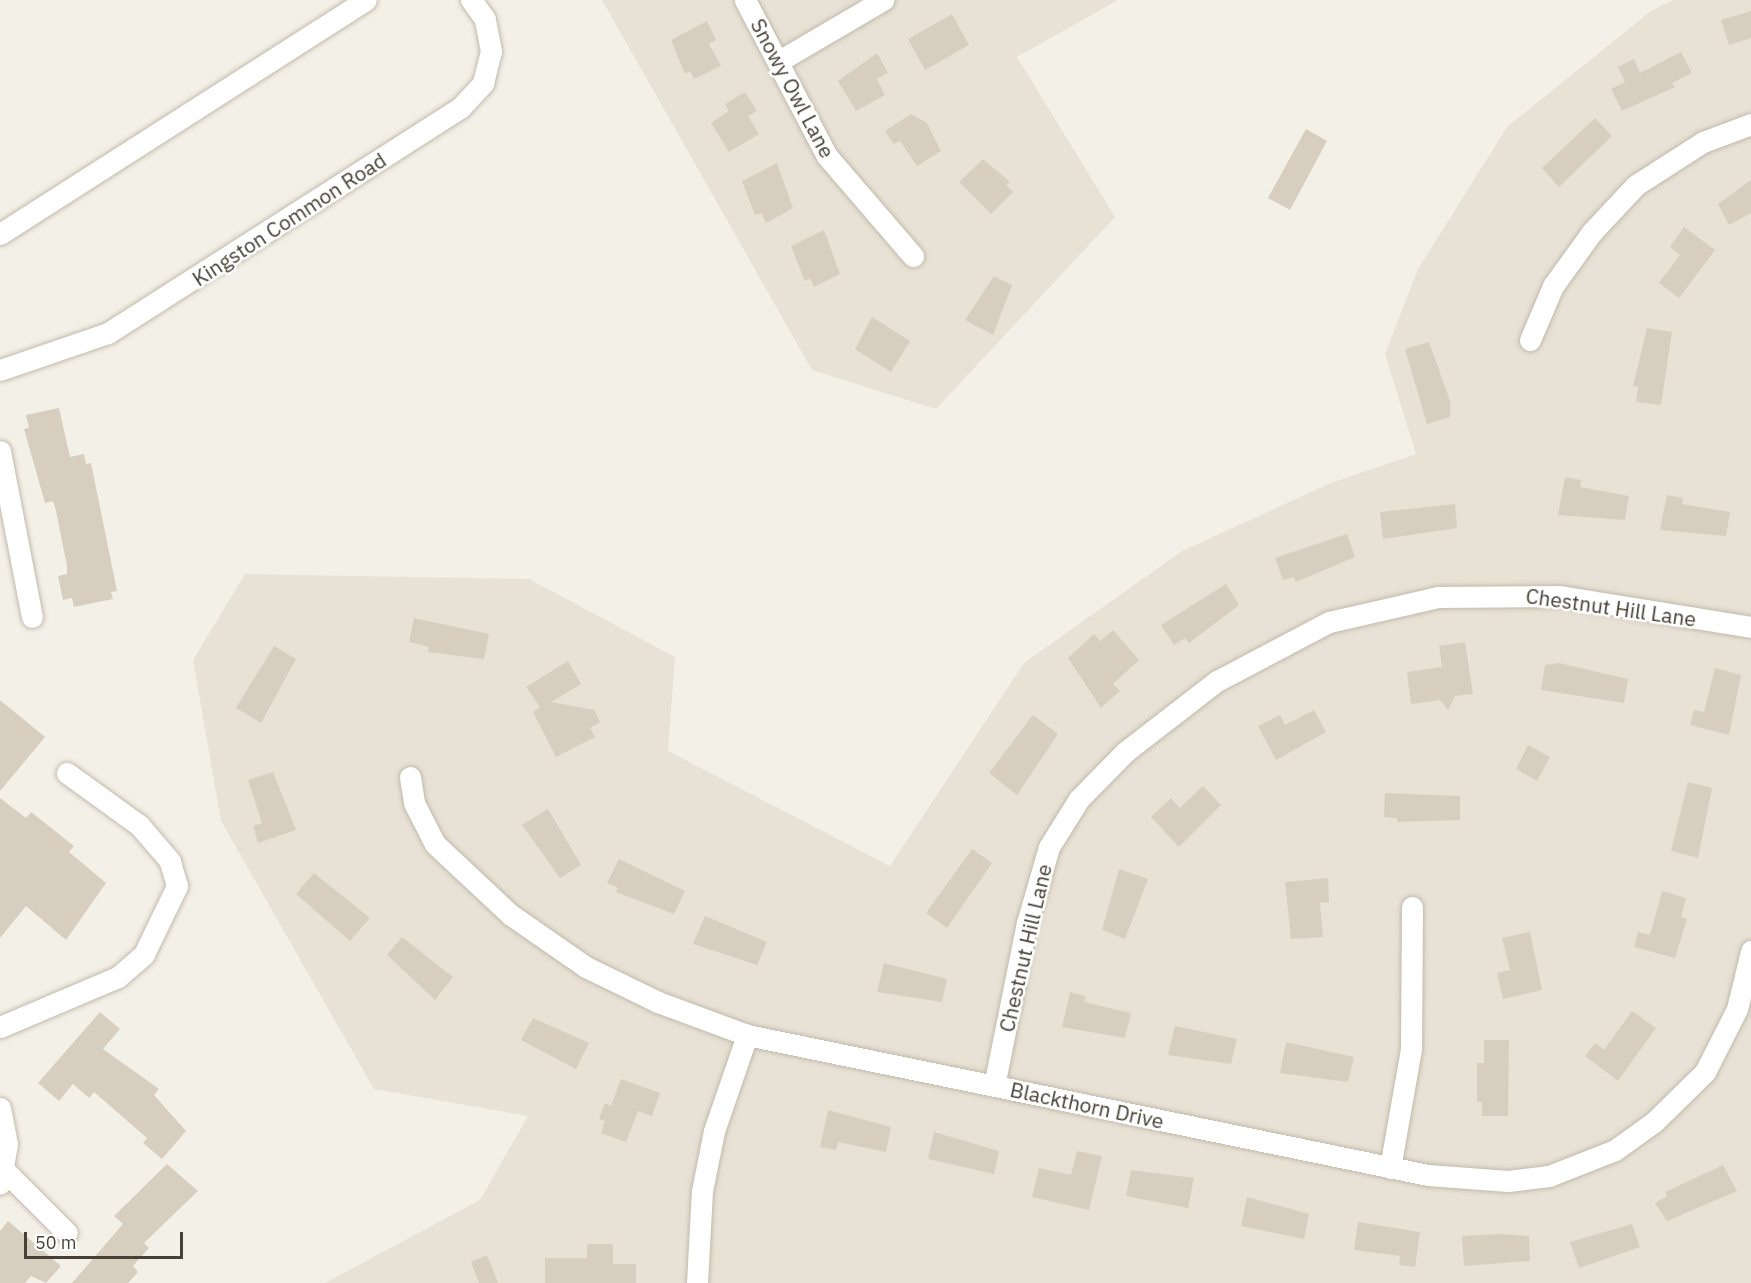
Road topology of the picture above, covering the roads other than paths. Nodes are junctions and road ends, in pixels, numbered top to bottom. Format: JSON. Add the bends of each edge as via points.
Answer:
{"nodes":[{"id":1,"x":366,"y":0,"type":"edge"},
{"id":2,"x":471,"y":0,"type":"edge"},
{"id":3,"x":745,"y":0,"type":"edge"},
{"id":4,"x":883,"y":0,"type":"edge"},
{"id":5,"x":778,"y":61,"type":"junction"},
{"id":6,"x":1751,"y":124,"type":"edge"},
{"id":7,"x":0,"y":234,"type":"edge"},
{"id":8,"x":913,"y":256,"type":"dead end"},
{"id":9,"x":1530,"y":340,"type":"dead end"},
{"id":10,"x":0,"y":370,"type":"edge"},
{"id":11,"x":0,"y":451,"type":"edge"},
{"id":12,"x":32,"y":617,"type":"dead end"},
{"id":13,"x":1751,"y":627,"type":"edge"},
{"id":14,"x":67,"y":772,"type":"dead end"},
{"id":15,"x":410,"y":777,"type":"dead end"},
{"id":16,"x":1412,"y":907,"type":"dead end"},
{"id":17,"x":1751,"y":951,"type":"edge"},
{"id":18,"x":0,"y":1027,"type":"edge"},
{"id":19,"x":747,"y":1035,"type":"junction"},
{"id":20,"x":994,"y":1086,"type":"junction"},
{"id":21,"x":0,"y":1108,"type":"edge"},
{"id":22,"x":1390,"y":1167,"type":"junction"},
{"id":23,"x":3,"y":1177,"type":"edge"},
{"id":24,"x":67,"y":1233,"type":"dead end"},
{"id":25,"x":697,"y":1283,"type":"edge"}],
"edges":[{"from":1,"to":7,"type":"street"},
{"from":2,"to":10,"type":"street","name":"Kingston Common Road","via":[[485,19],[491,51],[483,82],[461,107],[108,333]]},
{"from":3,"to":5,"type":"street","name":"Snowy Owl Lane"},
{"from":4,"to":5,"type":"street"},
{"from":5,"to":8,"type":"street","name":"Snowy Owl Lane","via":[[827,156]]},
{"from":6,"to":9,"type":"street","via":[[1703,142],[1636,185],[1592,232],[1553,286]]},
{"from":11,"to":12,"type":"street"},
{"from":13,"to":20,"type":"street","name":"Chestnut Hill Lane","via":[[1560,596],[1438,597],[1329,622],[1245,664],[1125,752],[1079,799],[1049,847],[1027,923]]},
{"from":14,"to":18,"type":"street","via":[[139,825],[170,861],[177,886],[144,954],[118,977]]},
{"from":15,"to":19,"type":"street","name":"Blackthorn Drive","via":[[414,803],[435,844],[511,915],[586,967],[658,1002]]},
{"from":16,"to":22,"type":"street","via":[[1412,1040]]},
{"from":17,"to":22,"type":"street","name":"Blackthorn Drive","via":[[1737,1009],[1704,1072],[1654,1122],[1615,1150],[1549,1176],[1508,1181]]},
{"from":19,"to":20,"type":"street","name":"Blackthorn Drive"},
{"from":19,"to":25,"type":"street","via":[[714,1131],[704,1181]]},
{"from":20,"to":22,"type":"street","name":"Blackthorn Drive"},
{"from":21,"to":23,"type":"street","via":[[7,1144]]},
{"from":23,"to":24,"type":"street"}]}
